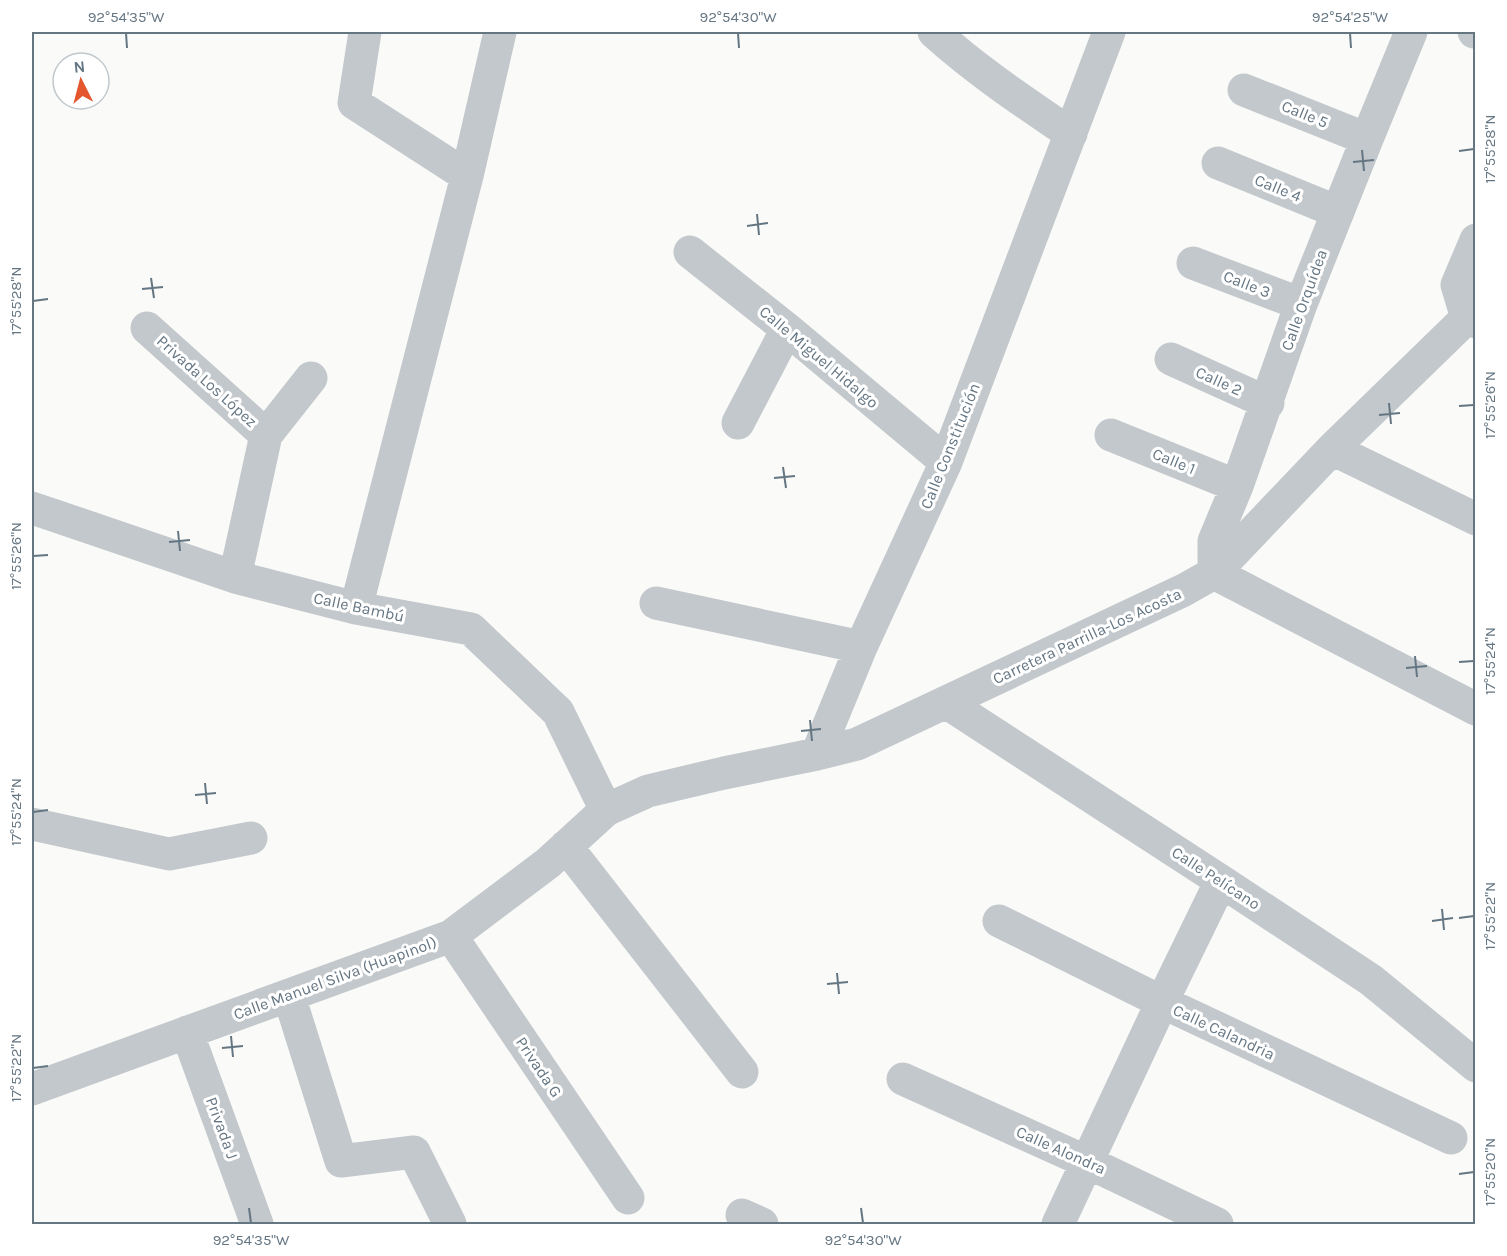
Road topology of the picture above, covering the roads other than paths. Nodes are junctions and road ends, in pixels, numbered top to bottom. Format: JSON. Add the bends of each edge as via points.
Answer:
{"nodes":[{"id":1,"x":365,"y":32,"type":"edge"},
{"id":2,"x":500,"y":32,"type":"edge"},
{"id":3,"x":934,"y":32,"type":"edge"},
{"id":4,"x":1109,"y":32,"type":"edge"},
{"id":5,"x":1402,"y":34,"type":"edge"},
{"id":6,"x":1244,"y":90,"type":"dead end"},
{"id":7,"x":1071,"y":134,"type":"junction"},
{"id":8,"x":1367,"y":139,"type":"junction"},
{"id":9,"x":1218,"y":163,"type":"dead end"},
{"id":10,"x":467,"y":176,"type":"junction"},
{"id":11,"x":1338,"y":212,"type":"junction"},
{"id":12,"x":1476,"y":240,"type":"edge"},
{"id":13,"x":690,"y":252,"type":"dead end"},
{"id":14,"x":1193,"y":263,"type":"dead end"},
{"id":15,"x":1301,"y":304,"type":"junction"},
{"id":16,"x":1473,"y":316,"type":"edge"},
{"id":17,"x":147,"y":328,"type":"dead end"},
{"id":18,"x":787,"y":329,"type":"junction"},
{"id":19,"x":1170,"y":359,"type":"dead end"},
{"id":20,"x":311,"y":378,"type":"dead end"},
{"id":21,"x":1268,"y":403,"type":"junction"},
{"id":22,"x":738,"y":423,"type":"dead end"},
{"id":23,"x":266,"y":435,"type":"junction"},
{"id":24,"x":1111,"y":435,"type":"dead end"},
{"id":25,"x":1332,"y":449,"type":"junction"},
{"id":26,"x":946,"y":462,"type":"junction"},
{"id":27,"x":1237,"y":486,"type":"junction"},
{"id":28,"x":32,"y":508,"type":"edge"},
{"id":29,"x":1476,"y":519,"type":"edge"},
{"id":30,"x":1214,"y":573,"type":"junction"},
{"id":31,"x":235,"y":577,"type":"junction"},
{"id":32,"x":656,"y":603,"type":"dead end"},
{"id":33,"x":356,"y":608,"type":"junction"},
{"id":34,"x":861,"y":647,"type":"junction"},
{"id":35,"x":947,"y":703,"type":"junction"},
{"id":36,"x":1476,"y":709,"type":"edge"},
{"id":37,"x":817,"y":754,"type":"junction"},
{"id":38,"x":606,"y":810,"type":"junction"},
{"id":39,"x":32,"y":824,"type":"edge"},
{"id":40,"x":251,"y":838,"type":"dead end"},
{"id":41,"x":566,"y":846,"type":"junction"},
{"id":42,"x":1221,"y":881,"type":"junction"},
{"id":43,"x":999,"y":921,"type":"dead end"},
{"id":44,"x":451,"y":936,"type":"junction"},
{"id":45,"x":289,"y":996,"type":"junction"},
{"id":46,"x":1162,"y":1002,"type":"junction"},
{"id":47,"x":187,"y":1032,"type":"junction"},
{"id":48,"x":1476,"y":1066,"type":"edge"},
{"id":49,"x":742,"y":1072,"type":"dead end"},
{"id":50,"x":903,"y":1079,"type":"dead end"},
{"id":51,"x":32,"y":1089,"type":"edge"},
{"id":52,"x":1451,"y":1138,"type":"dead end"},
{"id":53,"x":1087,"y":1162,"type":"junction"},
{"id":54,"x":628,"y":1197,"type":"dead end"},
{"id":55,"x":256,"y":1224,"type":"edge"},
{"id":56,"x":450,"y":1224,"type":"edge"},
{"id":57,"x":1058,"y":1224,"type":"edge"},
{"id":58,"x":1217,"y":1224,"type":"edge"}],
"edges":[{"from":1,"to":10,"type":"street","via":[[354,103]]},
{"from":2,"to":10,"type":"street"},
{"from":3,"to":7,"type":"street"},
{"from":4,"to":7,"type":"street","name":"Calle Constitución"},
{"from":5,"to":8,"type":"street","name":"Calle Orquídea"},
{"from":6,"to":8,"type":"street","name":"Calle 5"},
{"from":7,"to":26,"type":"street","name":"Calle Constitución"},
{"from":8,"to":11,"type":"street","name":"Calle Orquídea"},
{"from":9,"to":11,"type":"street","name":"Calle 4"},
{"from":10,"to":33,"type":"street"},
{"from":11,"to":15,"type":"street","name":"Calle Orquídea"},
{"from":12,"to":16,"type":"street","via":[[1457,285]]},
{"from":13,"to":18,"type":"street","name":"Calle Miguel Hidalgo"},
{"from":14,"to":15,"type":"street","name":"Calle 3"},
{"from":15,"to":21,"type":"street","name":"Calle Orquídea"},
{"from":16,"to":25,"type":"street","name":"Carretera Parrilla-Los Acosta"},
{"from":17,"to":23,"type":"street","name":"Privada Los López"},
{"from":18,"to":22,"type":"street"},
{"from":18,"to":26,"type":"street","name":"Calle Miguel Hidalgo"},
{"from":19,"to":21,"type":"street","name":"Calle 2"},
{"from":20,"to":23,"type":"street","name":"Privada Los López"},
{"from":21,"to":27,"type":"street","name":"Calle Orquídea"},
{"from":23,"to":31,"type":"street","name":"Privada Los López"},
{"from":24,"to":27,"type":"street","name":"Calle 1"},
{"from":25,"to":29,"type":"street"},
{"from":25,"to":30,"type":"street","name":"Carretera Parrilla-Los Acosta"},
{"from":26,"to":34,"type":"street","name":"Calle Constitución"},
{"from":27,"to":30,"type":"street","name":"Calle Orquídea","via":[[1214,541]]},
{"from":28,"to":31,"type":"street","name":"Calle Bambú"},
{"from":30,"to":35,"type":"street","name":"Carretera Parrilla-Los Acosta"},
{"from":30,"to":36,"type":"street"},
{"from":31,"to":33,"type":"street","name":"Calle Bambú"},
{"from":32,"to":34,"type":"street"},
{"from":33,"to":38,"type":"street","name":"Calle Bambú","via":[[471,629],[558,712]]},
{"from":34,"to":37,"type":"street","name":"Calle Constitución"},
{"from":35,"to":37,"type":"street","name":"Carretera Parrilla-Los Acosta","via":[[857,744]]},
{"from":35,"to":42,"type":"street","name":"Calle Pelícano"},
{"from":37,"to":38,"type":"street","name":"Carretera Parrilla-Los Acosta","via":[[648,791]]},
{"from":38,"to":41,"type":"street","name":"Calle Manuel Silva (Huapinol)"},
{"from":39,"to":40,"type":"street","via":[[169,854]]},
{"from":41,"to":44,"type":"street","name":"Calle Manuel Silva (Huapinol)"},
{"from":41,"to":49,"type":"street"},
{"from":42,"to":46,"type":"street"},
{"from":42,"to":48,"type":"street","name":"Calle Pelícano","via":[[1371,980]]},
{"from":43,"to":46,"type":"street","name":"Calle Calandria"},
{"from":44,"to":45,"type":"street","name":"Calle Manuel Silva (Huapinol)"},
{"from":44,"to":54,"type":"street","name":"Privada G"},
{"from":45,"to":47,"type":"street","name":"Calle Manuel Silva (Huapinol)"},
{"from":45,"to":56,"type":"street","via":[[341,1161],[414,1152]]},
{"from":46,"to":52,"type":"street","name":"Calle Calandria"},
{"from":46,"to":53,"type":"street"},
{"from":47,"to":51,"type":"street","name":"Calle Manuel Silva (Huapinol)"},
{"from":47,"to":55,"type":"street","name":"Privada J"},
{"from":50,"to":53,"type":"street","name":"Calle Alondra"},
{"from":53,"to":57,"type":"street"},
{"from":53,"to":58,"type":"street","name":"Calle Alondra"}]}
